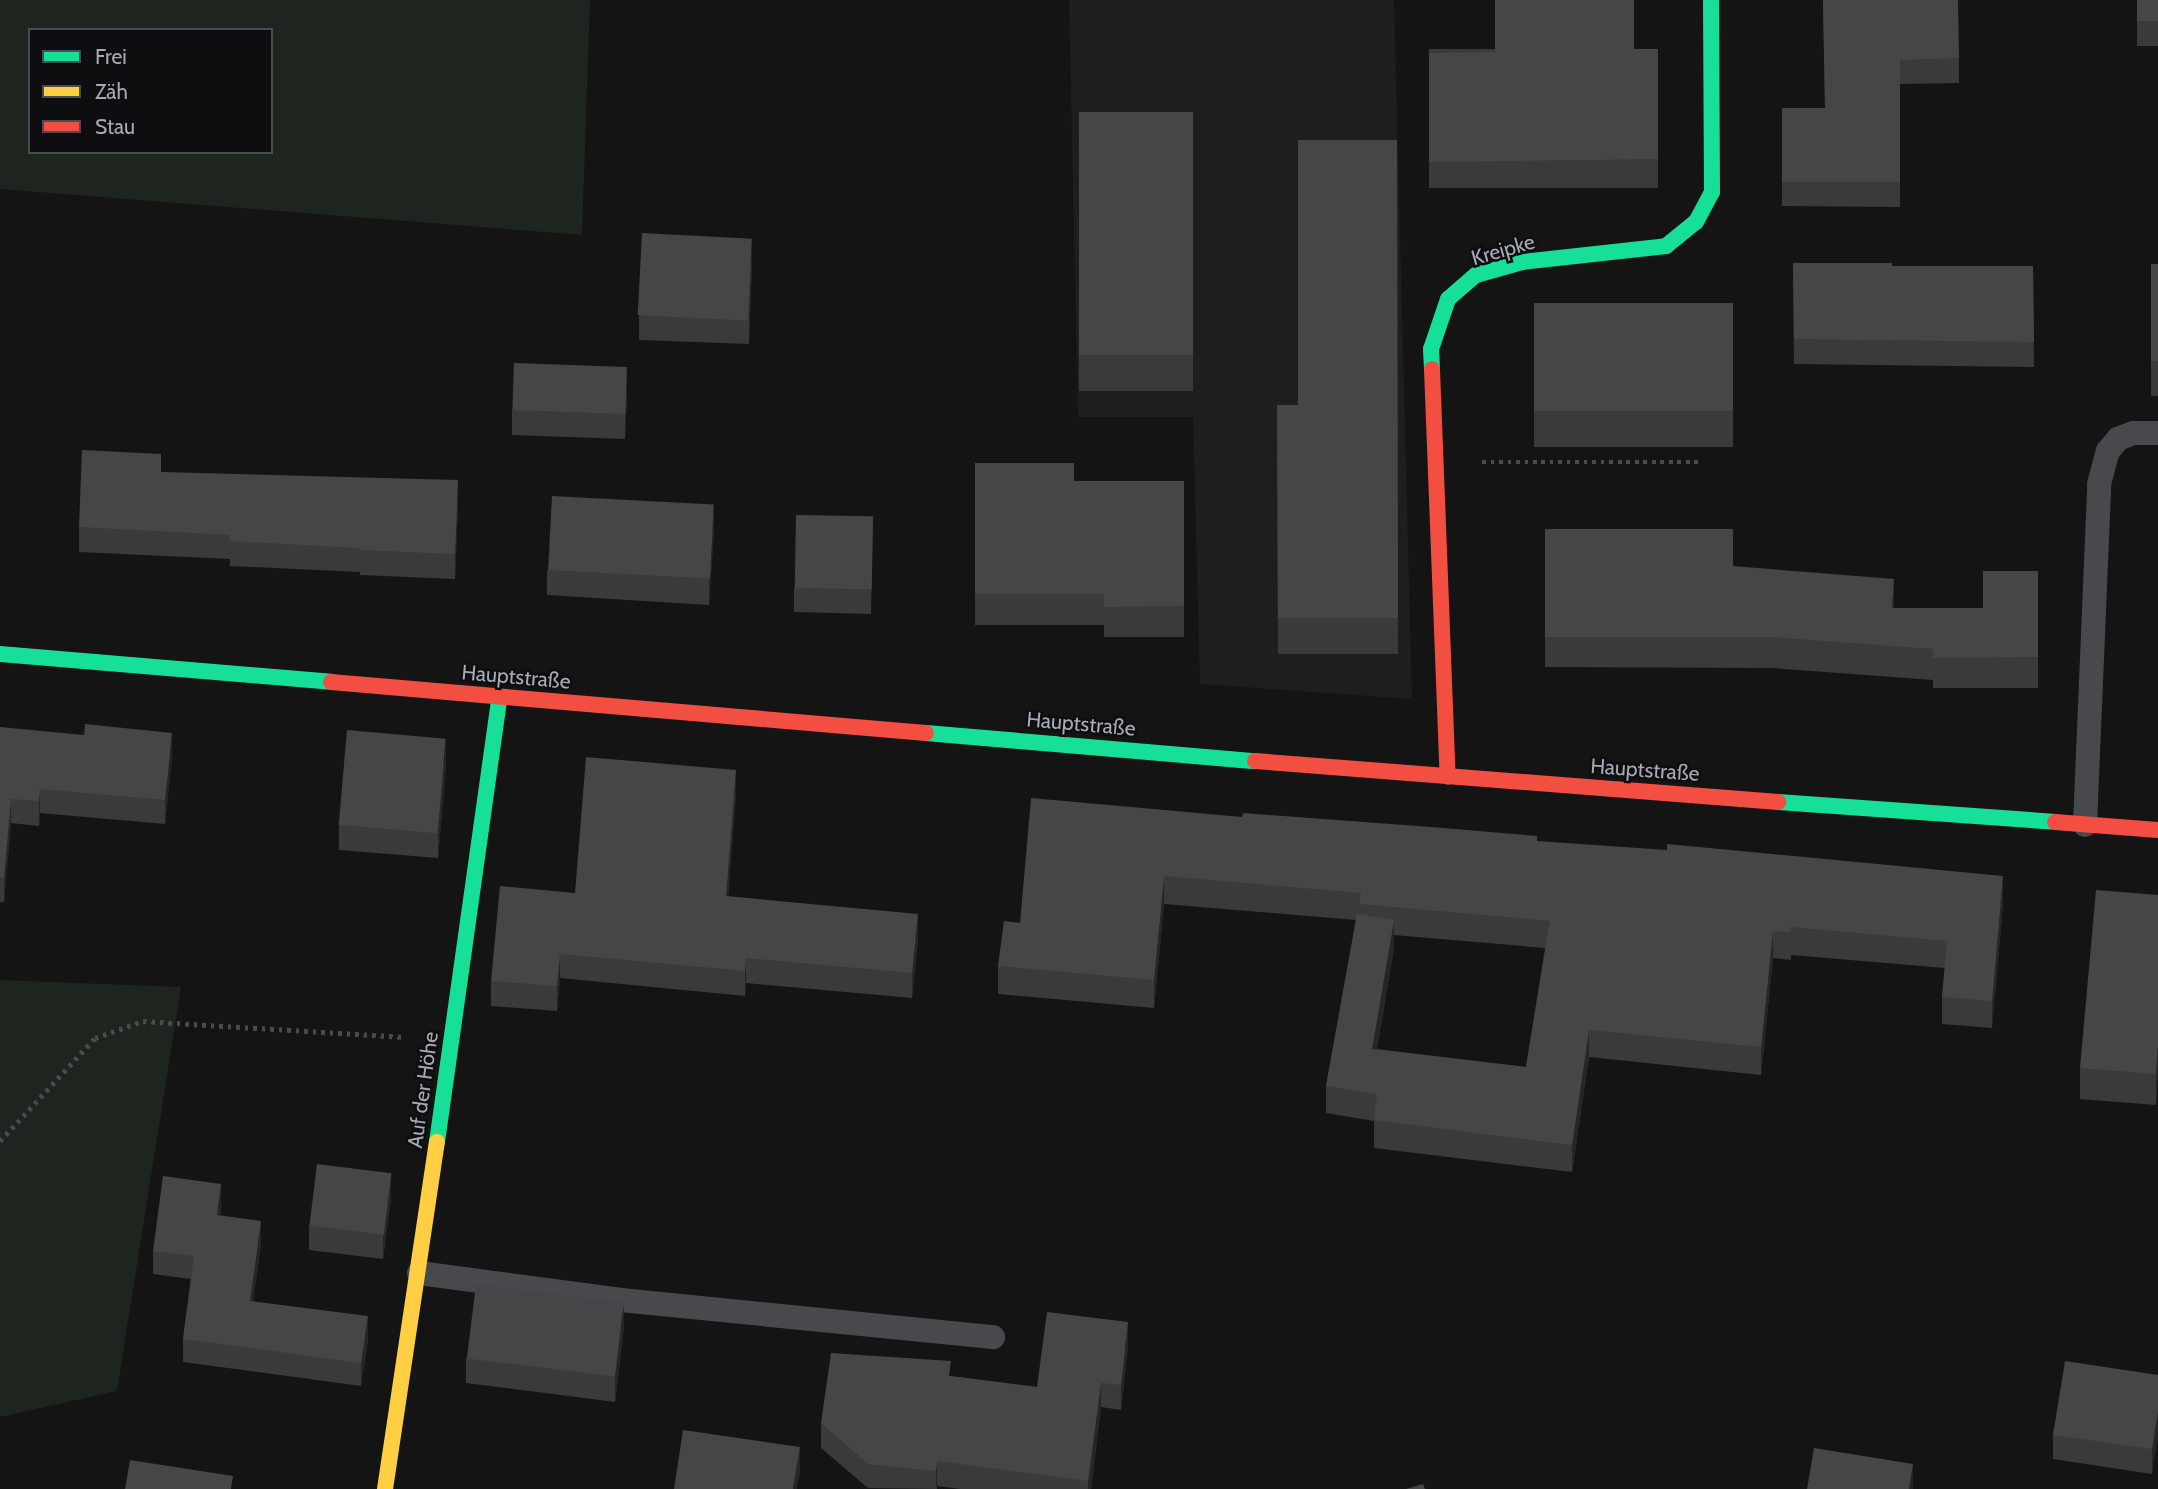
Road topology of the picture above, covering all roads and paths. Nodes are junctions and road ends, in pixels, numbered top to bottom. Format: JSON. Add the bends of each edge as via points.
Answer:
{"nodes":[{"id":1,"x":1711,"y":0,"type":"edge"},
{"id":2,"x":2158,"y":433,"type":"edge"},
{"id":3,"x":1435,"y":461,"type":"junction"},
{"id":4,"x":1701,"y":462,"type":"dead end"},
{"id":5,"x":0,"y":654,"type":"edge"},
{"id":6,"x":500,"y":696,"type":"junction"},
{"id":7,"x":1448,"y":776,"type":"junction"},
{"id":8,"x":2085,"y":825,"type":"junction"},
{"id":9,"x":2158,"y":830,"type":"edge"},
{"id":10,"x":452,"y":1039,"type":"junction"},
{"id":11,"x":0,"y":1141,"type":"edge"},
{"id":12,"x":419,"y":1273,"type":"junction"},
{"id":13,"x":993,"y":1337,"type":"dead end"},
{"id":14,"x":385,"y":1489,"type":"edge"}],
"edges":[{"from":1,"to":3,"type":"main road","name":"Kreipke","via":[[1712,192],[1696,222],[1666,246],[1522,262],[1476,275],[1448,299],[1431,349]]},
{"from":2,"to":8,"type":"lane","via":[[2133,433],[2118,439],[2108,451],[2099,484]]},
{"from":3,"to":4,"type":"path"},
{"from":3,"to":7,"type":"main road","name":"Kreipke"},
{"from":5,"to":6,"type":"main road","name":"Hauptstraße"},
{"from":6,"to":7,"type":"main road","name":"Hauptstraße"},
{"from":6,"to":10,"type":"main road","name":"Auf der Höhe"},
{"from":7,"to":8,"type":"main road","name":"Hauptstraße"},
{"from":8,"to":9,"type":"main road","name":"Hauptstraße"},
{"from":10,"to":11,"type":"path","via":[[143,1021],[95,1038]]},
{"from":10,"to":12,"type":"main road","name":"Auf der Höhe"},
{"from":12,"to":13,"type":"lane","via":[[621,1300]]},
{"from":12,"to":14,"type":"main road","name":"Auf der Höhe"}]}
